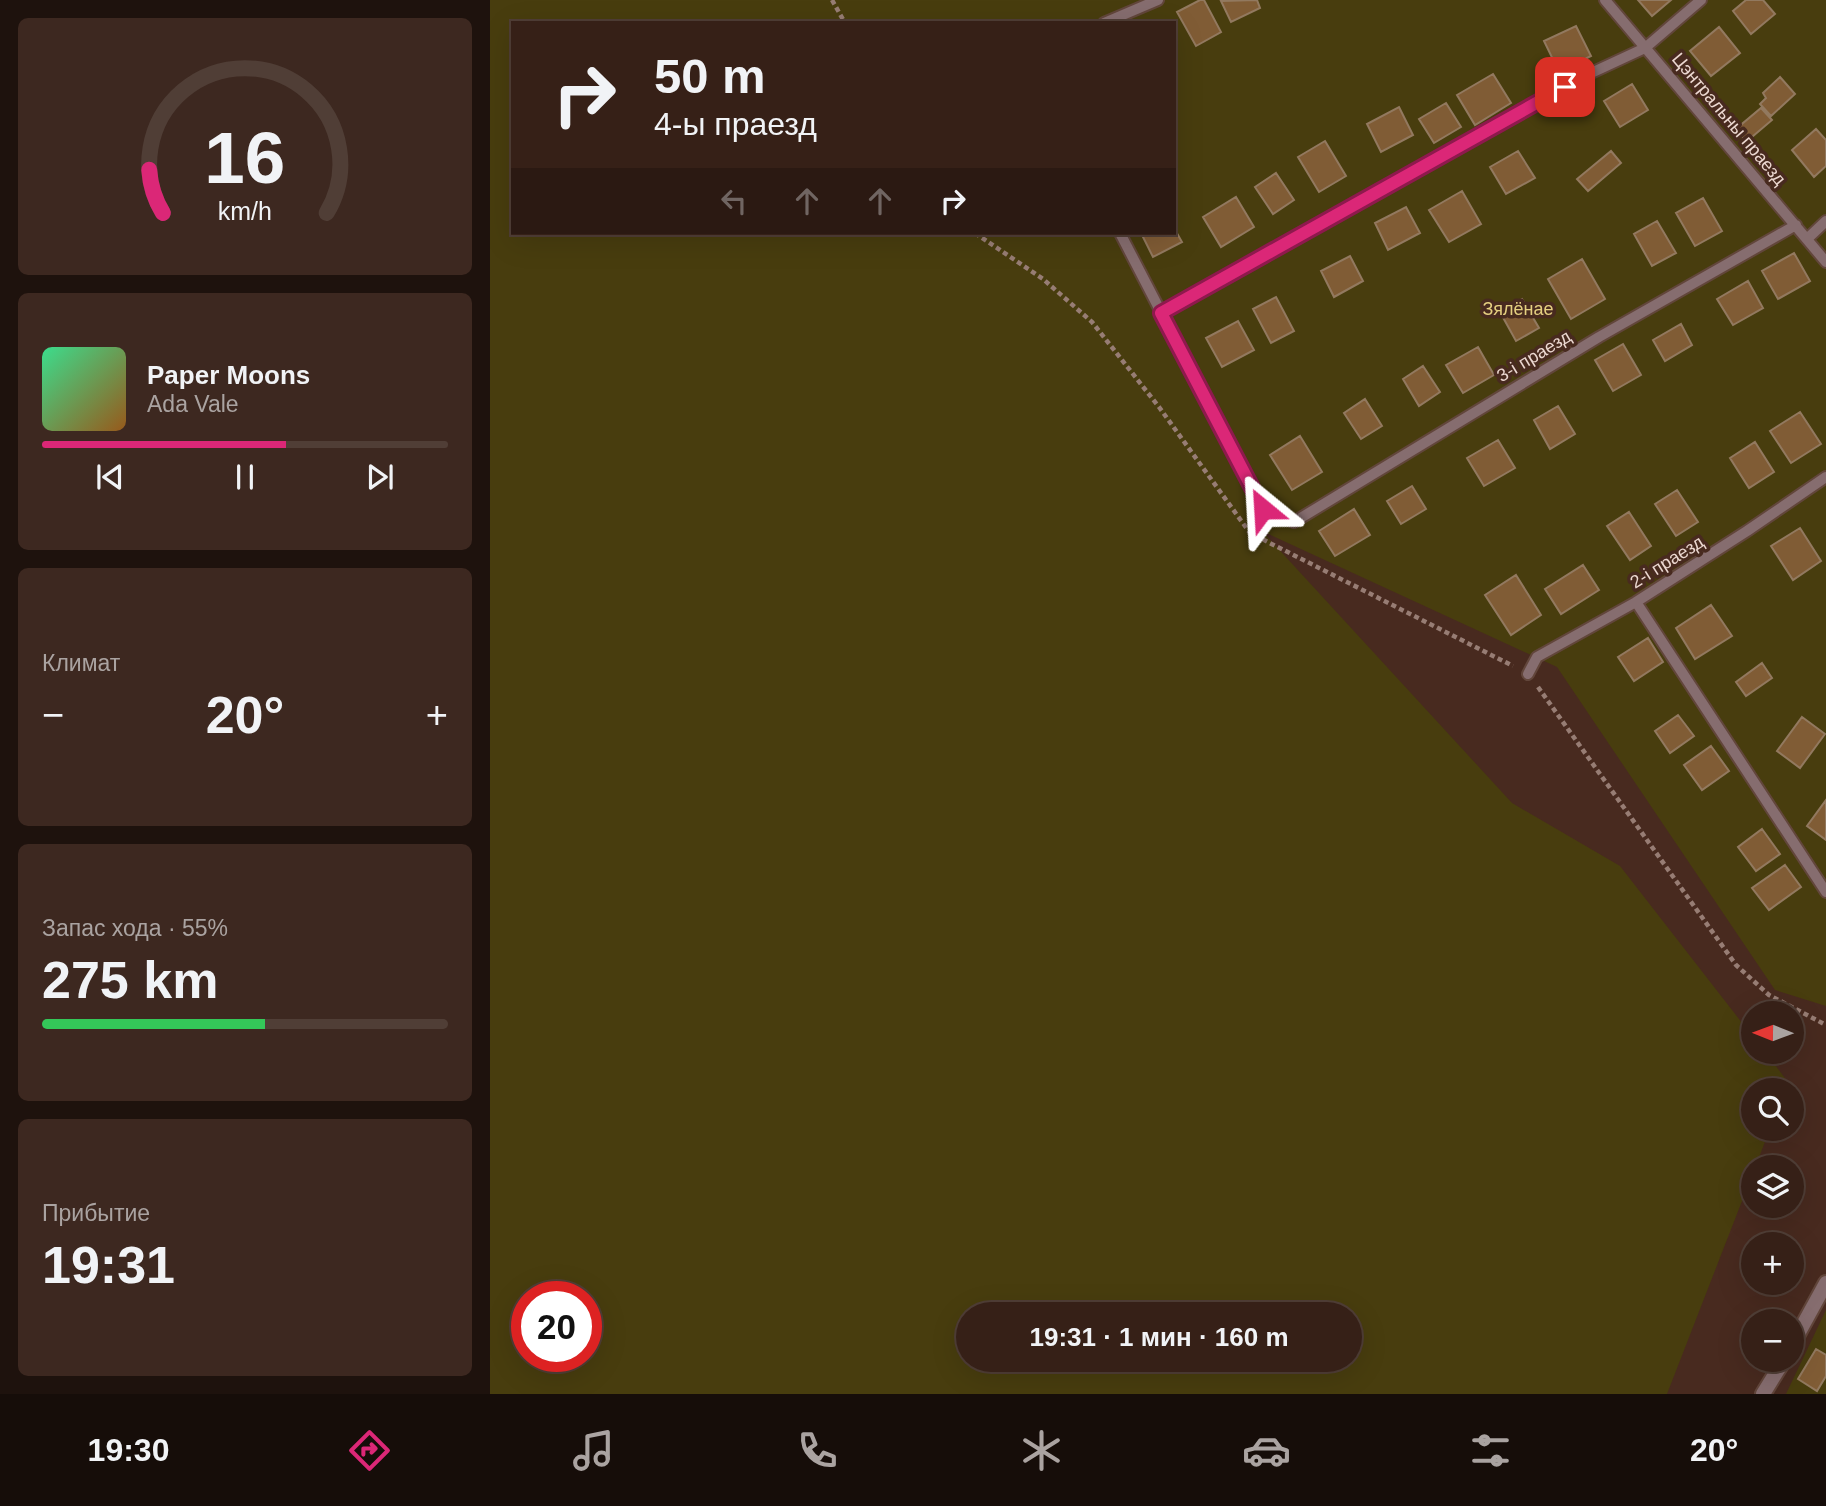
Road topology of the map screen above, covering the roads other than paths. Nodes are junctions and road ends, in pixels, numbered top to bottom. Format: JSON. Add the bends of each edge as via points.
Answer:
{"nodes":[{"id":1,"x":1158,"y":0,"type":"edge"},
{"id":2,"x":1605,"y":0,"type":"edge"},
{"id":3,"x":1701,"y":0,"type":"edge"},
{"id":4,"x":1109,"y":21,"type":"edge"},
{"id":5,"x":1646,"y":48,"type":"junction"},
{"id":6,"x":1826,"y":221,"type":"edge"},
{"id":7,"x":1796,"y":225,"type":"junction"},
{"id":8,"x":1121,"y":235,"type":"edge"},
{"id":9,"x":1807,"y":239,"type":"junction"},
{"id":10,"x":1826,"y":262,"type":"edge"},
{"id":11,"x":1161,"y":313,"type":"junction"},
{"id":12,"x":1826,"y":477,"type":"edge"},
{"id":13,"x":1636,"y":602,"type":"junction"},
{"id":14,"x":1528,"y":674,"type":"road end"},
{"id":15,"x":1826,"y":892,"type":"edge"},
{"id":16,"x":1826,"y":1283,"type":"edge"},
{"id":17,"x":1804,"y":1323,"type":"edge"},
{"id":18,"x":1777,"y":1372,"type":"edge"},
{"id":19,"x":1763,"y":1394,"type":"edge"}],
"edges":[{"from":1,"to":4,"type":"lane"},
{"from":2,"to":5,"type":"lane","name":"Цэнтральны праезд"},
{"from":3,"to":5,"type":"lane"},
{"from":5,"to":7,"type":"lane","name":"Цэнтральны праезд"},
{"from":5,"to":11,"type":"lane","via":[[1589,74]]},
{"from":6,"to":9,"type":"lane"},
{"from":7,"to":9,"type":"lane","name":"Цэнтральны праезд"},
{"from":7,"to":11,"type":"lane","name":"3-і праезд","via":[[1599,337],[1294,523],[1263,509]]},
{"from":8,"to":11,"type":"lane"},
{"from":9,"to":10,"type":"lane","name":"Цэнтральны праезд"},
{"from":12,"to":13,"type":"lane","name":"2-і праезд"},
{"from":13,"to":14,"type":"lane","name":"2-і праезд","via":[[1537,657]]},
{"from":13,"to":15,"type":"lane"},
{"from":16,"to":17,"type":"street"},
{"from":18,"to":19,"type":"street"}]}
